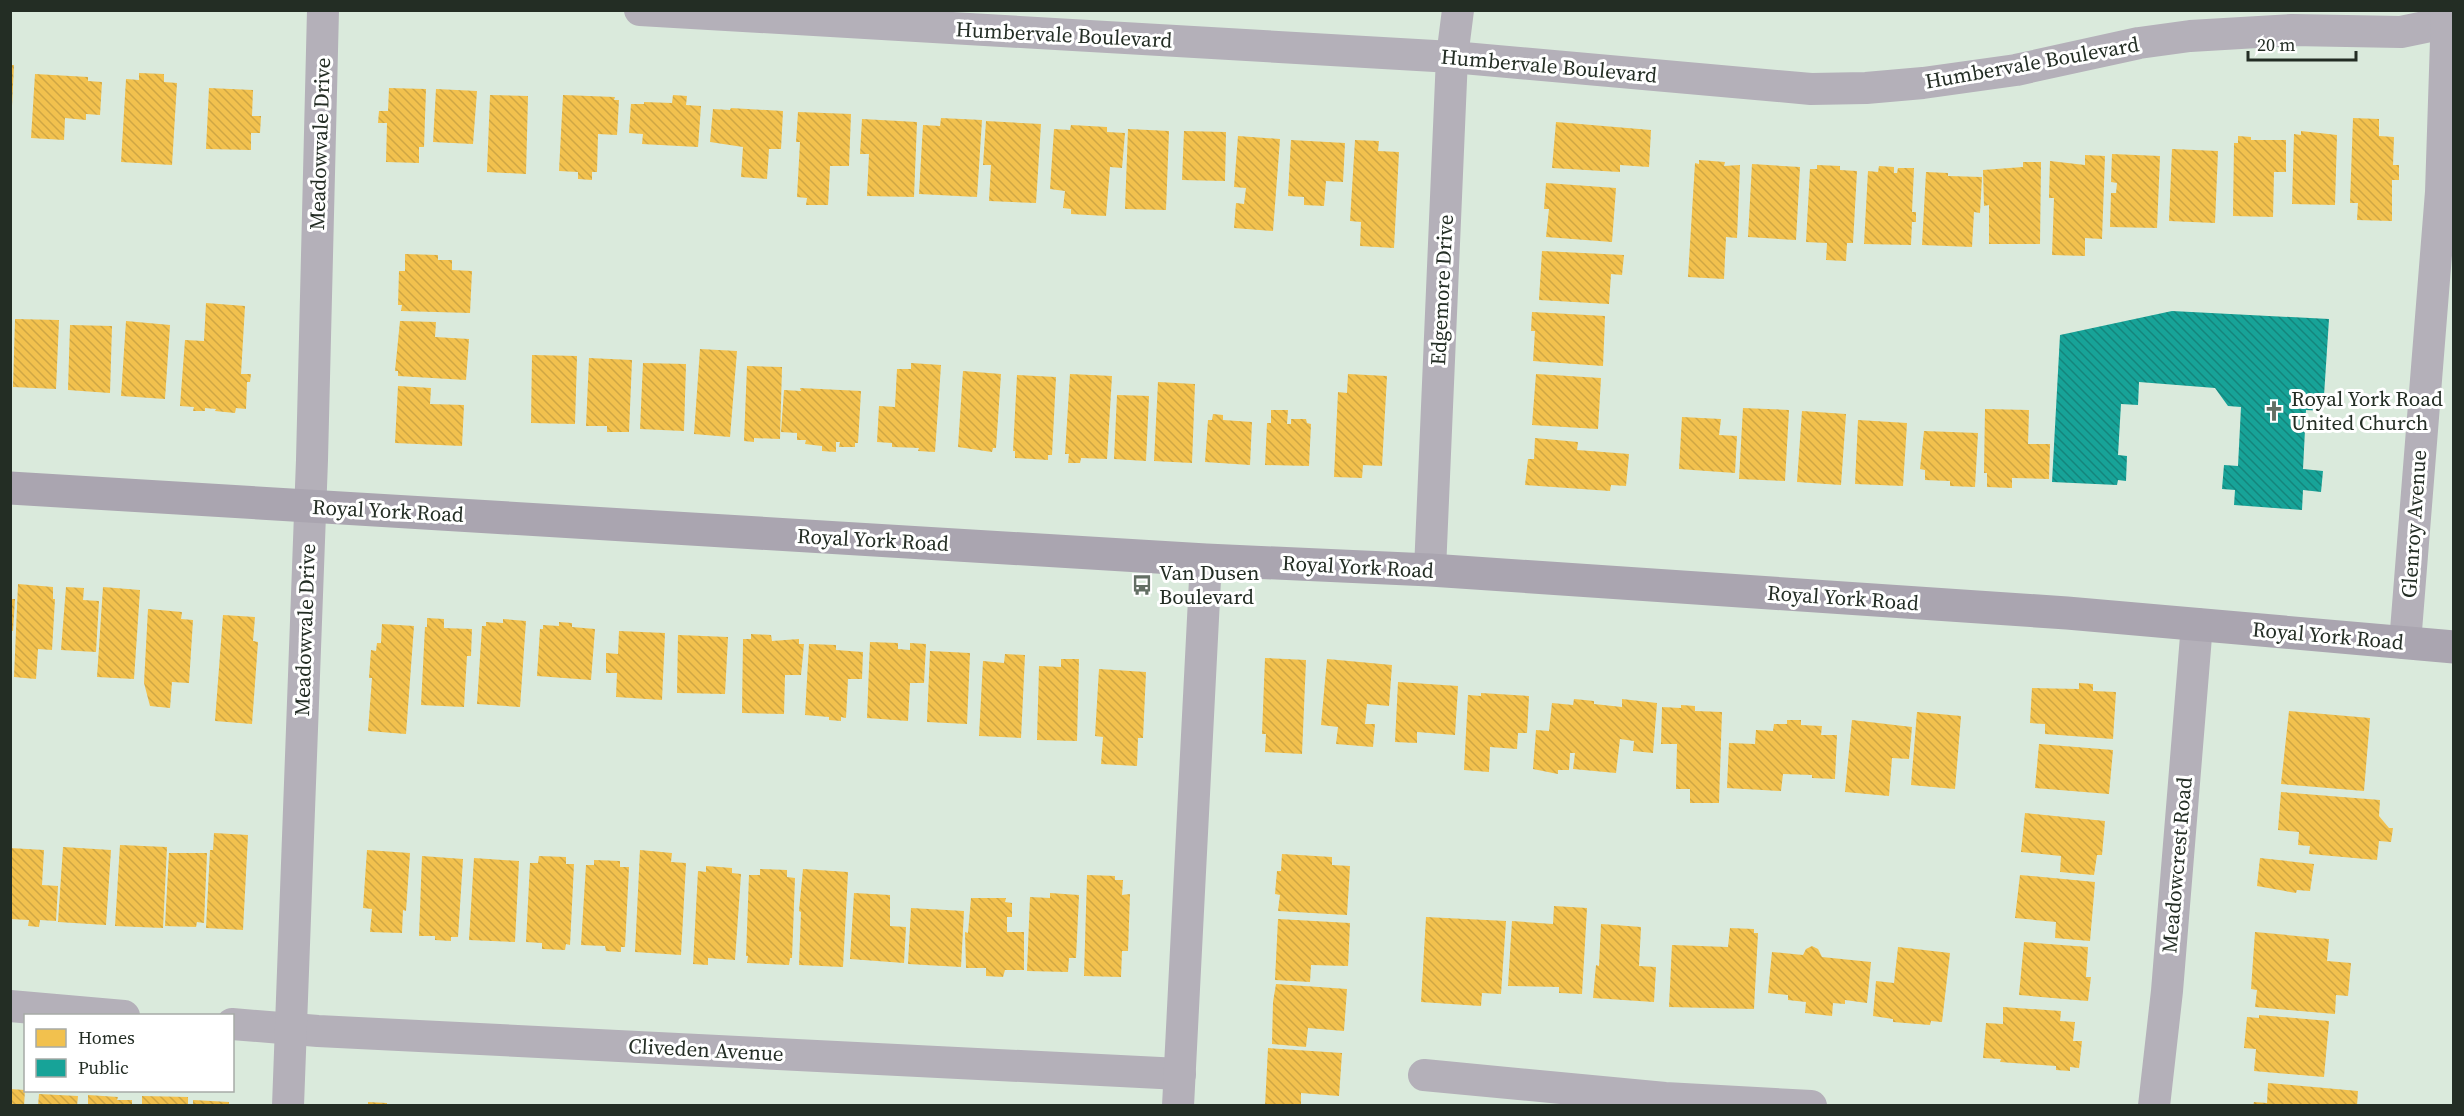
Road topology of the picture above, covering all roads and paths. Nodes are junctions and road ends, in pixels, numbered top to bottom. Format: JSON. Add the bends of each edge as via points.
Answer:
{"nodes":[{"id":1,"x":323,"y":10,"type":"edge"},
{"id":2,"x":640,"y":10,"type":"edge"},
{"id":3,"x":1458,"y":10,"type":"edge"},
{"id":4,"x":2449,"y":18,"type":"edge"},
{"id":5,"x":1452,"y":57,"type":"junction"},
{"id":6,"x":10,"y":488,"type":"edge"},
{"id":7,"x":309,"y":506,"type":"junction"},
{"id":8,"x":1206,"y":560,"type":"junction"},
{"id":9,"x":1430,"y":570,"type":"junction"},
{"id":10,"x":2197,"y":624,"type":"junction"},
{"id":11,"x":2405,"y":643,"type":"junction"},
{"id":12,"x":2454,"y":647,"type":"edge"},
{"id":13,"x":10,"y":1006,"type":"edge"},
{"id":14,"x":101,"y":1014,"type":"edge"},
{"id":15,"x":234,"y":1024,"type":"edge"},
{"id":16,"x":291,"y":1029,"type":"junction"},
{"id":17,"x":1180,"y":1074,"type":"junction"},
{"id":18,"x":1424,"y":1075,"type":"dead end"},
{"id":19,"x":1665,"y":1102,"type":"edge"},
{"id":20,"x":288,"y":1106,"type":"edge"},
{"id":21,"x":1178,"y":1106,"type":"edge"},
{"id":22,"x":1811,"y":1106,"type":"edge"},
{"id":23,"x":2154,"y":1106,"type":"edge"}],
"edges":[{"from":1,"to":7,"type":"street","name":"Meadowvale Drive"},
{"from":2,"to":5,"type":"street","name":"Humbervale Boulevard"},
{"from":3,"to":5,"type":"street","name":"Edgemore Drive"},
{"from":4,"to":5,"type":"street","name":"Humbervale Boulevard","via":[[2401,32],[2292,30],[2190,36],[2016,70],[1866,88],[1811,89]]},
{"from":4,"to":11,"type":"street","name":"Glenroy Avenue","via":[[2441,192]]},
{"from":5,"to":9,"type":"street","name":"Edgemore Drive"},
{"from":6,"to":7,"type":"main road","name":"Royal York Road"},
{"from":7,"to":8,"type":"main road","name":"Royal York Road"},
{"from":7,"to":16,"type":"street","name":"Meadowvale Drive"},
{"from":8,"to":9,"type":"main road","name":"Royal York Road"},
{"from":8,"to":17,"type":"street"},
{"from":9,"to":10,"type":"main road","name":"Royal York Road"},
{"from":10,"to":11,"type":"main road","name":"Royal York Road"},
{"from":10,"to":23,"type":"street","name":"Meadowcrest Road"},
{"from":11,"to":12,"type":"main road","name":"Royal York Road"},
{"from":13,"to":14,"type":"street"},
{"from":15,"to":16,"type":"street","name":"Cliveden Avenue"},
{"from":16,"to":17,"type":"street","name":"Cliveden Avenue"},
{"from":16,"to":20,"type":"street","name":"Meadowvale Drive"},
{"from":17,"to":21,"type":"street"},
{"from":18,"to":19,"type":"street"},
{"from":19,"to":22,"type":"street"}]}
